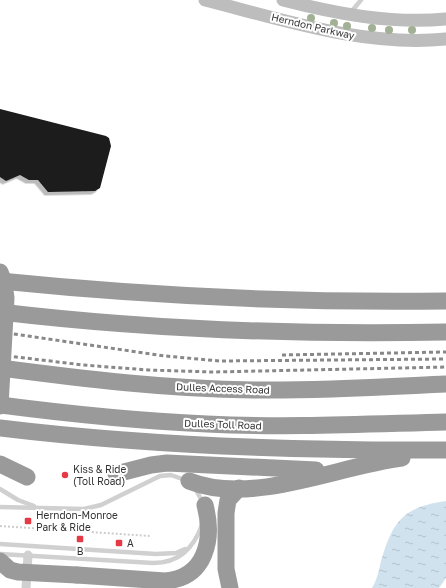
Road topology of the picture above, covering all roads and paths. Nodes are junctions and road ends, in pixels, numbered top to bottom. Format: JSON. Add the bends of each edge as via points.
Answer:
{"nodes":[{"id":1,"x":205,"y":0,"type":"edge"},
{"id":2,"x":283,"y":0,"type":"edge"},
{"id":3,"x":361,"y":0,"type":"edge"},
{"id":4,"x":347,"y":14,"type":"junction"},
{"id":5,"x":446,"y":19,"type":"edge"},
{"id":6,"x":446,"y":39,"type":"edge"},
{"id":7,"x":0,"y":272,"type":"edge"},
{"id":8,"x":0,"y":281,"type":"edge"},
{"id":9,"x":446,"y":301,"type":"edge"},
{"id":10,"x":0,"y":312,"type":"edge"},
{"id":11,"x":446,"y":332,"type":"edge"},
{"id":12,"x":0,"y":368,"type":"edge"},
{"id":13,"x":446,"y":384,"type":"edge"},
{"id":14,"x":0,"y":405,"type":"edge"},
{"id":15,"x":446,"y":422,"type":"edge"},
{"id":16,"x":0,"y":428,"type":"edge"},
{"id":17,"x":446,"y":450,"type":"edge"},
{"id":18,"x":446,"y":454,"type":"edge"},
{"id":19,"x":0,"y":464,"type":"edge"},
{"id":20,"x":339,"y":471,"type":"junction"},
{"id":21,"x":116,"y":474,"type":"dead end"},
{"id":22,"x":27,"y":477,"type":"dead end"},
{"id":23,"x":188,"y":481,"type":"junction"},
{"id":24,"x":239,"y":488,"type":"junction"},
{"id":25,"x":0,"y":489,"type":"edge"},
{"id":26,"x":205,"y":505,"type":"junction"},
{"id":27,"x":0,"y":507,"type":"edge"},
{"id":28,"x":40,"y":508,"type":"junction"},
{"id":29,"x":0,"y":526,"type":"edge"},
{"id":30,"x":150,"y":536,"type":"dead end"},
{"id":31,"x":0,"y":544,"type":"edge"},
{"id":32,"x":190,"y":546,"type":"junction"},
{"id":33,"x":28,"y":551,"type":"junction"},
{"id":34,"x":0,"y":554,"type":"edge"},
{"id":35,"x":0,"y":561,"type":"edge"},
{"id":36,"x":26,"y":588,"type":"edge"},
{"id":37,"x":230,"y":588,"type":"edge"}],
"edges":[{"from":1,"to":6,"type":"main road","name":"Herndon Parkway","via":[[325,31],[359,37]]},
{"from":2,"to":4,"type":"main road","name":"Herndon Parkway"},
{"from":3,"to":4,"type":"lane"},
{"from":4,"to":5,"type":"main road","name":"Herndon Parkway","via":[[407,20]]},
{"from":7,"to":14,"type":"highway","bridge":true,"via":[[6,290],[6,307]]},
{"from":8,"to":9,"type":"highway","via":[[258,299]]},
{"from":10,"to":11,"type":"highway","via":[[78,321],[202,330],[320,333]]},
{"from":12,"to":13,"type":"highway","name":"Dulles Access Road","via":[[129,383],[212,389],[301,390]]},
{"from":14,"to":15,"type":"highway","name":"Dulles Toll Road","via":[[118,418],[208,424]]},
{"from":16,"to":17,"type":"highway","via":[[96,439],[212,446]]},
{"from":18,"to":20,"type":"highway","via":[[386,460]]},
{"from":19,"to":22,"type":"highway"},
{"from":20,"to":21,"type":"highway","via":[[167,464],[151,465]]},
{"from":20,"to":24,"type":"highway","via":[[269,486]]},
{"from":23,"to":24,"type":"highway","via":[[210,487]]},
{"from":23,"to":26,"type":"lane"},
{"from":23,"to":28,"type":"lane","via":[[166,475],[92,508]]},
{"from":24,"to":37,"type":"highway","via":[[228,500],[226,513],[226,570]]},
{"from":25,"to":28,"type":"lane","via":[[18,500]]},
{"from":26,"to":32,"type":"lane","via":[[202,526]]},
{"from":26,"to":35,"type":"highway","bridge":true,"via":[[210,530],[207,546],[201,559],[188,574],[177,579],[165,581],[18,572],[6,568]]},
{"from":27,"to":28,"type":"lane"},
{"from":29,"to":30,"type":"path"},
{"from":31,"to":33,"type":"lane"},
{"from":32,"to":33,"type":"lane","via":[[176,553],[167,554]]},
{"from":32,"to":33,"type":"lane","via":[[174,560],[160,563]]},
{"from":33,"to":34,"type":"lane"},
{"from":33,"to":36,"type":"street"}]}
